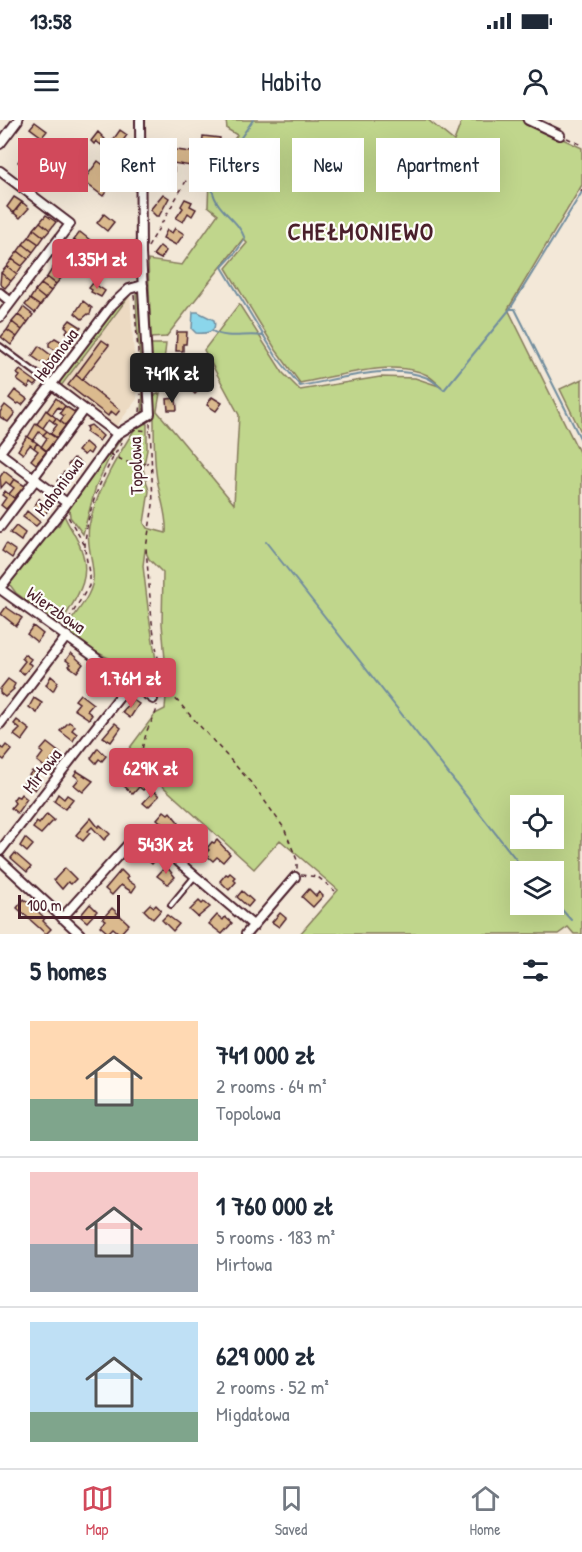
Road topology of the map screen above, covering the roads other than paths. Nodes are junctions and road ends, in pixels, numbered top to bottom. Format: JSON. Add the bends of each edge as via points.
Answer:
{"nodes":[{"id":1,"x":18,"y":120,"type":"edge"},
{"id":2,"x":140,"y":120,"type":"edge"},
{"id":3,"x":528,"y":120,"type":"edge"},
{"id":4,"x":560,"y":135,"type":"road end"},
{"id":5,"x":0,"y":144,"type":"edge"},
{"id":6,"x":0,"y":171,"type":"edge"},
{"id":7,"x":138,"y":286,"type":"junction"},
{"id":8,"x":0,"y":293,"type":"edge"},
{"id":9,"x":11,"y":302,"type":"junction"},
{"id":10,"x":0,"y":316,"type":"edge"},
{"id":11,"x":0,"y":346,"type":"edge"},
{"id":12,"x":51,"y":384,"type":"junction"},
{"id":13,"x":84,"y":409,"type":"junction"},
{"id":14,"x":150,"y":414,"type":"joint"},
{"id":15,"x":121,"y":436,"type":"junction"},
{"id":16,"x":0,"y":453,"type":"edge"},
{"id":17,"x":35,"y":478,"type":"junction"},
{"id":18,"x":66,"y":504,"type":"junction"},
{"id":19,"x":0,"y":527,"type":"edge"},
{"id":20,"x":0,"y":589,"type":"edge"},
{"id":21,"x":64,"y":634,"type":"junction"},
{"id":22,"x":130,"y":682,"type":"junction"},
{"id":23,"x":153,"y":699,"type":"road end"},
{"id":24,"x":0,"y":724,"type":"edge"},
{"id":25,"x":0,"y":851,"type":"edge"},
{"id":26,"x":0,"y":860,"type":"edge"},
{"id":27,"x":195,"y":876,"type":"junction"},
{"id":28,"x":295,"y":877,"type":"road end"},
{"id":29,"x":171,"y":904,"type":"dead end"},
{"id":30,"x":62,"y":918,"type":"junction"},
{"id":31,"x":254,"y":926,"type":"junction"},
{"id":32,"x":80,"y":934,"type":"edge"},
{"id":33,"x":246,"y":934,"type":"edge"}],
"edges":[{"from":1,"to":5,"type":"street"},
{"from":2,"to":7,"type":"street","name":"Topolowa"},
{"from":3,"to":4,"type":"street"},
{"from":6,"to":9,"type":"street","via":[[70,224]]},
{"from":7,"to":12,"type":"street","name":"Hebanowa","via":[[112,305]]},
{"from":7,"to":14,"type":"street","name":"Topolowa"},
{"from":8,"to":9,"type":"street"},
{"from":9,"to":10,"type":"street"},
{"from":11,"to":12,"type":"lane"},
{"from":12,"to":13,"type":"street"},
{"from":12,"to":16,"type":"street","name":"Hebanowa"},
{"from":13,"to":15,"type":"street"},
{"from":13,"to":17,"type":"street"},
{"from":14,"to":15,"type":"street","name":"Mahoniowa"},
{"from":15,"to":18,"type":"street","name":"Mahoniowa","via":[[104,451]]},
{"from":16,"to":17,"type":"street"},
{"from":17,"to":18,"type":"street"},
{"from":17,"to":19,"type":"street"},
{"from":18,"to":20,"type":"street","name":"Mahoniowa"},
{"from":20,"to":21,"type":"street","name":"Wierzbowa"},
{"from":21,"to":22,"type":"street","name":"Wierzbowa"},
{"from":21,"to":24,"type":"street"},
{"from":22,"to":23,"type":"street","name":"Wierzbowa"},
{"from":22,"to":25,"type":"street","name":"Mirtowa"},
{"from":26,"to":30,"type":"street"},
{"from":27,"to":29,"type":"lane"},
{"from":27,"to":30,"type":"street","via":[[141,830]]},
{"from":27,"to":31,"type":"street"},
{"from":28,"to":31,"type":"street"},
{"from":30,"to":32,"type":"street"},
{"from":31,"to":33,"type":"street"}]}
